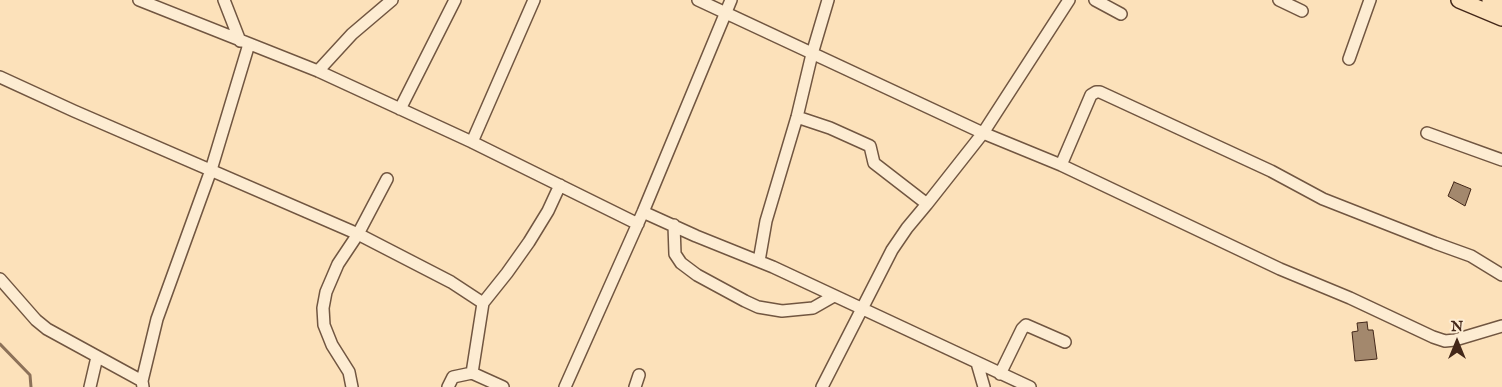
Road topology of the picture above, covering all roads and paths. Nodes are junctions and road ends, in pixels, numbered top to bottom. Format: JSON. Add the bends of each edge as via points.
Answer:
{"nodes":[{"id":1,"x":139,"y":0,"type":"edge"},
{"id":2,"x":224,"y":0,"type":"edge"},
{"id":3,"x":392,"y":0,"type":"edge"},
{"id":4,"x":455,"y":0,"type":"edge"},
{"id":5,"x":534,"y":0,"type":"edge"},
{"id":6,"x":698,"y":0,"type":"edge"},
{"id":7,"x":731,"y":0,"type":"edge"},
{"id":8,"x":828,"y":0,"type":"edge"},
{"id":9,"x":1069,"y":0,"type":"edge"},
{"id":10,"x":1095,"y":0,"type":"edge"},
{"id":11,"x":1279,"y":0,"type":"edge"},
{"id":12,"x":1370,"y":0,"type":"edge"},
{"id":13,"x":1459,"y":0,"type":"edge"},
{"id":14,"x":1490,"y":0,"type":"edge"},
{"id":15,"x":164,"y":4,"type":"edge"},
{"id":16,"x":1502,"y":5,"type":"edge"},
{"id":17,"x":1302,"y":11,"type":"dead end"},
{"id":18,"x":727,"y":13,"type":"junction"},
{"id":19,"x":1121,"y":14,"type":"dead end"},
{"id":20,"x":1502,"y":18,"type":"edge"},
{"id":21,"x":245,"y":42,"type":"junction"},
{"id":22,"x":812,"y":54,"type":"junction"},
{"id":23,"x":1349,"y":59,"type":"dead end"},
{"id":24,"x":318,"y":71,"type":"junction"},
{"id":25,"x":0,"y":77,"type":"edge"},
{"id":26,"x":400,"y":109,"type":"junction"},
{"id":27,"x":797,"y":117,"type":"junction"},
{"id":28,"x":982,"y":133,"type":"junction"},
{"id":29,"x":1427,"y":133,"type":"dead end"},
{"id":30,"x":472,"y":142,"type":"junction"},
{"id":31,"x":1502,"y":160,"type":"edge"},
{"id":32,"x":1060,"y":165,"type":"junction"},
{"id":33,"x":211,"y":170,"type":"junction"},
{"id":34,"x":387,"y":179,"type":"dead end"},
{"id":35,"x":560,"y":185,"type":"junction"},
{"id":36,"x":927,"y":204,"type":"junction"},
{"id":37,"x":643,"y":212,"type":"junction"},
{"id":38,"x":638,"y":224,"type":"junction"},
{"id":39,"x":674,"y":226,"type":"junction"},
{"id":40,"x":358,"y":234,"type":"junction"},
{"id":41,"x":759,"y":261,"type":"junction"},
{"id":42,"x":1502,"y":275,"type":"edge"},
{"id":43,"x":0,"y":279,"type":"edge"},
{"id":44,"x":834,"y":296,"type":"junction"},
{"id":45,"x":483,"y":303,"type":"junction"},
{"id":46,"x":862,"y":310,"type":"junction"},
{"id":47,"x":1502,"y":326,"type":"edge"},
{"id":48,"x":1065,"y":342,"type":"dead end"},
{"id":49,"x":97,"y":357,"type":"junction"},
{"id":50,"x":977,"y":363,"type":"junction"},
{"id":51,"x":472,"y":373,"type":"junction"},
{"id":52,"x":1000,"y":374,"type":"junction"},
{"id":53,"x":638,"y":375,"type":"dead end"},
{"id":54,"x":143,"y":384,"type":"edge"},
{"id":55,"x":90,"y":387,"type":"edge"},
{"id":56,"x":352,"y":387,"type":"edge"},
{"id":57,"x":448,"y":387,"type":"edge"},
{"id":58,"x":503,"y":387,"type":"edge"},
{"id":59,"x":565,"y":387,"type":"edge"},
{"id":60,"x":635,"y":387,"type":"edge"},
{"id":61,"x":822,"y":387,"type":"edge"},
{"id":62,"x":984,"y":387,"type":"edge"},
{"id":63,"x":1030,"y":387,"type":"edge"}],
"edges":[{"from":1,"to":15,"type":"street"},
{"from":2,"to":21,"type":"street"},
{"from":3,"to":24,"type":"street","via":[[352,34]]},
{"from":4,"to":26,"type":"street"},
{"from":5,"to":30,"type":"street"},
{"from":6,"to":18,"type":"street"},
{"from":7,"to":18,"type":"street"},
{"from":8,"to":22,"type":"street"},
{"from":9,"to":28,"type":"street"},
{"from":10,"to":19,"type":"street"},
{"from":11,"to":17,"type":"street"},
{"from":12,"to":23,"type":"street"},
{"from":13,"to":20,"type":"main road"},
{"from":14,"to":16,"type":"main road"},
{"from":15,"to":21,"type":"street"},
{"from":18,"to":22,"type":"street"},
{"from":18,"to":37,"type":"street"},
{"from":21,"to":24,"type":"street"},
{"from":21,"to":33,"type":"street"},
{"from":22,"to":27,"type":"street"},
{"from":22,"to":28,"type":"street"},
{"from":24,"to":26,"type":"street"},
{"from":25,"to":33,"type":"street"},
{"from":26,"to":30,"type":"street"},
{"from":27,"to":36,"type":"street","via":[[870,146],[874,163]]},
{"from":27,"to":41,"type":"street","via":[[766,221]]},
{"from":28,"to":32,"type":"street"},
{"from":28,"to":36,"type":"street"},
{"from":29,"to":31,"type":"street"},
{"from":30,"to":35,"type":"street"},
{"from":32,"to":42,"type":"street","via":[[1091,95],[1100,92],[1323,199],[1471,256]]},
{"from":32,"to":47,"type":"street","via":[[1433,337],[1455,340]]},
{"from":33,"to":40,"type":"street"},
{"from":33,"to":54,"type":"street","via":[[157,319]]},
{"from":34,"to":40,"type":"street"},
{"from":35,"to":38,"type":"street"},
{"from":35,"to":45,"type":"street","via":[[529,242]]},
{"from":36,"to":46,"type":"street","via":[[892,250]]},
{"from":37,"to":38,"type":"street"},
{"from":37,"to":39,"type":"street"},
{"from":38,"to":59,"type":"street"},
{"from":39,"to":41,"type":"street"},
{"from":39,"to":44,"type":"street","via":[[675,254],[681,264],[758,307],[782,311],[813,308]]},
{"from":40,"to":45,"type":"street"},
{"from":40,"to":56,"type":"street","via":[[338,264],[323,308],[324,325],[349,372]]},
{"from":41,"to":44,"type":"street"},
{"from":43,"to":49,"type":"street","via":[[48,330]]},
{"from":44,"to":46,"type":"street"},
{"from":45,"to":51,"type":"street"},
{"from":46,"to":50,"type":"street"},
{"from":46,"to":61,"type":"street"},
{"from":48,"to":52,"type":"street","via":[[1026,325]]},
{"from":49,"to":54,"type":"street"},
{"from":49,"to":55,"type":"street"},
{"from":50,"to":52,"type":"street"},
{"from":50,"to":62,"type":"street"},
{"from":51,"to":57,"type":"street","via":[[454,378]]},
{"from":51,"to":58,"type":"street"},
{"from":52,"to":63,"type":"street"},
{"from":53,"to":60,"type":"street"}]}
